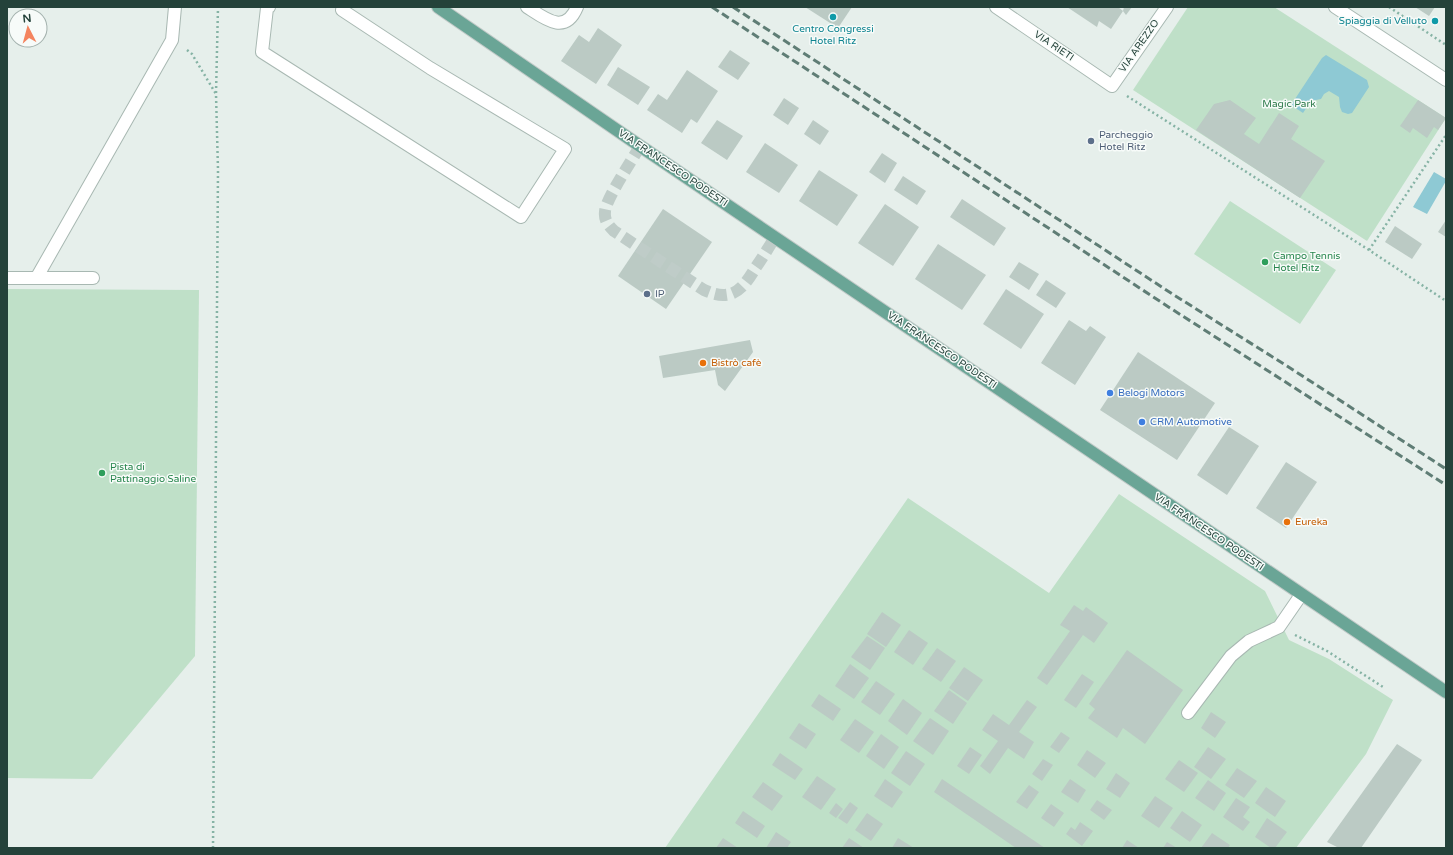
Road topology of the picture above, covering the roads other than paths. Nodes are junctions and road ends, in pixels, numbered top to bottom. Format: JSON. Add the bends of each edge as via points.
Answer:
{"nodes":[{"id":1,"x":175,"y":7,"type":"edge"},
{"id":2,"x":269,"y":7,"type":"edge"},
{"id":3,"x":438,"y":7,"type":"edge"},
{"id":4,"x":527,"y":7,"type":"edge"},
{"id":5,"x":577,"y":7,"type":"edge"},
{"id":6,"x":996,"y":7,"type":"edge"},
{"id":7,"x":1167,"y":7,"type":"edge"},
{"id":8,"x":1335,"y":7,"type":"edge"},
{"id":9,"x":341,"y":8,"type":"edge"},
{"id":10,"x":1446,"y":80,"type":"edge"},
{"id":11,"x":1112,"y":86,"type":"joint"},
{"id":12,"x":37,"y":277,"type":"junction"},
{"id":13,"x":7,"y":278,"type":"edge"},
{"id":14,"x":93,"y":278,"type":"dead end"},
{"id":15,"x":1301,"y":595,"type":"junction"},
{"id":16,"x":1446,"y":692,"type":"edge"},
{"id":17,"x":1188,"y":713,"type":"dead end"}],
"edges":[{"from":1,"to":12,"type":"street","via":[[172,40]]},
{"from":2,"to":9,"type":"street","via":[[262,52],[521,217],[565,148],[430,68]]},
{"from":3,"to":15,"type":"main road","name":"VIA FRANCESCO PODESTI"},
{"from":4,"to":5,"type":"street","via":[[550,22],[556,23],[569,19]]},
{"from":6,"to":11,"type":"street","name":"VIA RIETI"},
{"from":7,"to":11,"type":"street","name":"VIA AREZZO"},
{"from":8,"to":10,"type":"street"},
{"from":12,"to":13,"type":"street"},
{"from":12,"to":14,"type":"street"},
{"from":15,"to":16,"type":"main road","name":"VIA FRANCESCO PODESTI"},
{"from":15,"to":17,"type":"street","via":[[1279,627],[1249,641],[1231,656]]}]}
